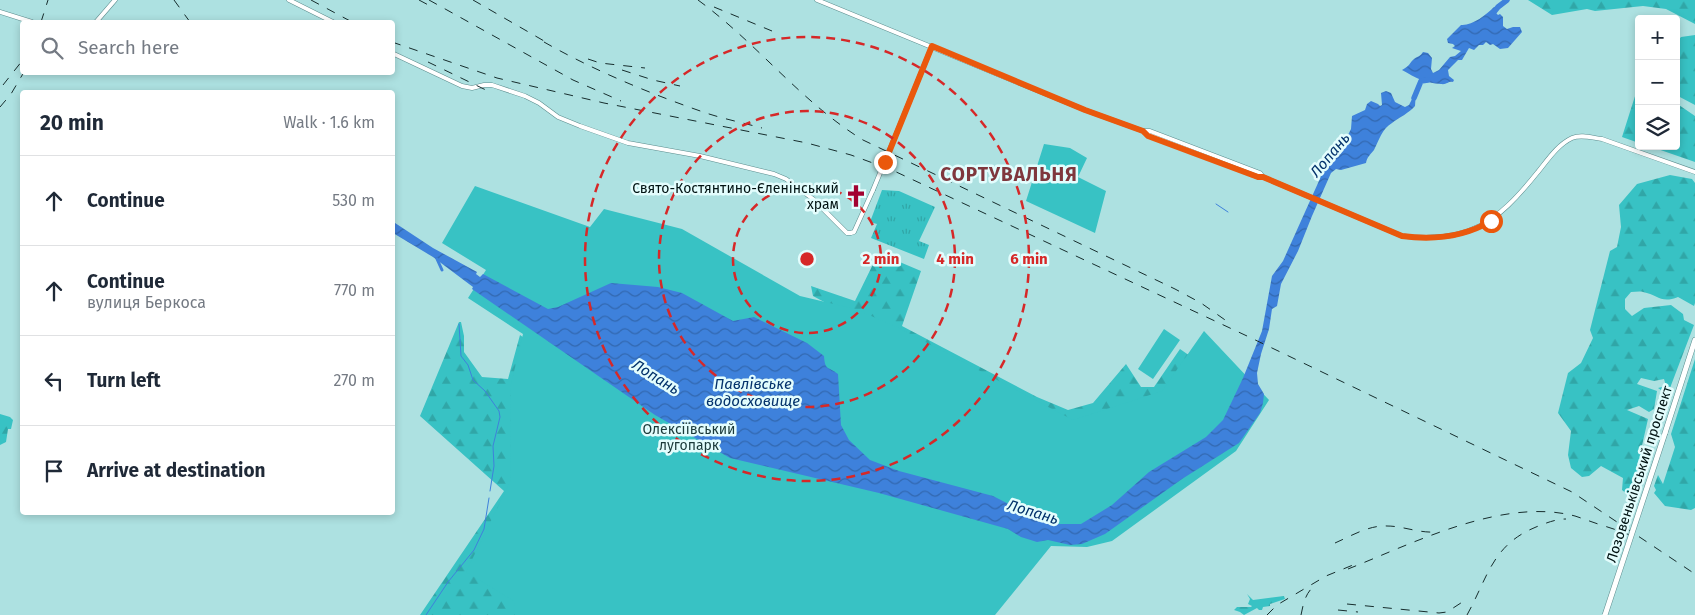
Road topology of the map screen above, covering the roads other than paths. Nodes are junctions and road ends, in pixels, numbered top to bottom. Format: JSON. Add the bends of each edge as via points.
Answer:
{"nodes":[{"id":1,"x":115,"y":0,"type":"edge"},
{"id":2,"x":289,"y":0,"type":"edge"},
{"id":3,"x":817,"y":0,"type":"edge"},
{"id":4,"x":0,"y":12,"type":"edge"},
{"id":5,"x":26,"y":20,"type":"edge"},
{"id":6,"x":98,"y":20,"type":"edge"},
{"id":7,"x":329,"y":20,"type":"edge"},
{"id":8,"x":932,"y":46,"type":"junction"},
{"id":9,"x":395,"y":54,"type":"edge"},
{"id":10,"x":1695,"y":172,"type":"edge"},
{"id":11,"x":1695,"y":340,"type":"edge"},
{"id":12,"x":1605,"y":615,"type":"edge"}],
"edges":[{"from":1,"to":6,"type":"street"},
{"from":2,"to":7,"type":"street"},
{"from":3,"to":8,"type":"street"},
{"from":4,"to":5,"type":"street"},
{"from":8,"to":9,"type":"street","bridge":true,"via":[[854,232],[847,233],[814,199],[774,174],[628,143],[558,117],[525,96],[492,85],[462,86]]},
{"from":8,"to":10,"type":"street","via":[[1085,110],[1260,173],[1402,236],[1424,239],[1480,228],[1521,193],[1558,147],[1574,137],[1602,140]]},
{"from":11,"to":12,"type":"highway","name":"Лозовеньківський проспект","bridge":true}]}
